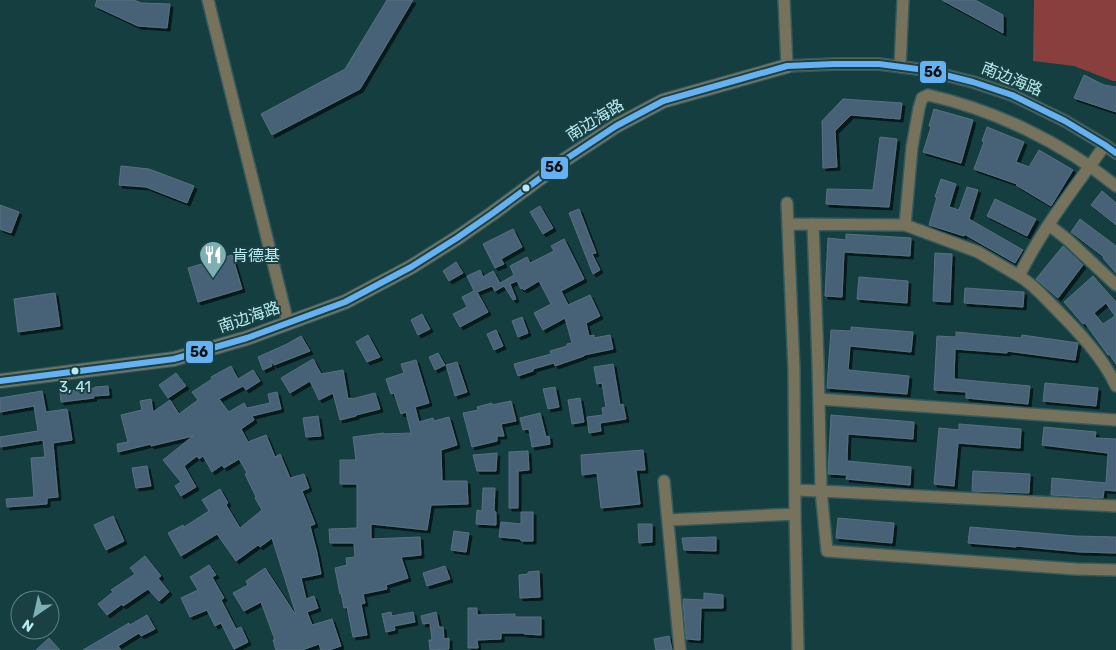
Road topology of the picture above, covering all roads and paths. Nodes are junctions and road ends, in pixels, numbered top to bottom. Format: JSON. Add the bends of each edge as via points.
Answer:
{"nodes":[{"id":1,"x":208,"y":0,"type":"edge"},
{"id":2,"x":784,"y":0,"type":"edge"},
{"id":3,"x":903,"y":0,"type":"edge"},
{"id":4,"x":787,"y":66,"type":"junction"},
{"id":5,"x":900,"y":67,"type":"junction"},
{"id":6,"x":1105,"y":145,"type":"junction"},
{"id":7,"x":1116,"y":154,"type":"edge"},
{"id":8,"x":1090,"y":166,"type":"junction"},
{"id":9,"x":1116,"y":186,"type":"edge"},
{"id":10,"x":787,"y":203,"type":"dead end"},
{"id":11,"x":788,"y":224,"type":"junction"},
{"id":12,"x":813,"y":224,"type":"junction"},
{"id":13,"x":906,"y":225,"type":"junction"},
{"id":14,"x":1049,"y":225,"type":"junction"},
{"id":15,"x":1020,"y":276,"type":"junction"},
{"id":16,"x":1116,"y":285,"type":"edge"},
{"id":17,"x":288,"y":323,"type":"junction"},
{"id":18,"x":0,"y":381,"type":"edge"},
{"id":19,"x":1116,"y":386,"type":"edge"},
{"id":20,"x":819,"y":399,"type":"junction"},
{"id":21,"x":1116,"y":420,"type":"edge"},
{"id":22,"x":664,"y":481,"type":"dead end"},
{"id":23,"x":795,"y":490,"type":"junction"},
{"id":24,"x":821,"y":490,"type":"junction"},
{"id":25,"x":1116,"y":506,"type":"edge"},
{"id":26,"x":795,"y":514,"type":"junction"},
{"id":27,"x":668,"y":520,"type":"junction"},
{"id":28,"x":1116,"y":570,"type":"edge"},
{"id":29,"x":680,"y":650,"type":"edge"},
{"id":30,"x":798,"y":650,"type":"edge"}],
"edges":[{"from":1,"to":17,"type":"street"},
{"from":2,"to":4,"type":"street"},
{"from":3,"to":5,"type":"street"},
{"from":4,"to":5,"type":"street","name":"南边海路","via":[[879,64]]},
{"from":4,"to":17,"type":"main road","name":"南边海路","via":[[662,101],[609,130],[411,267],[345,302]]},
{"from":5,"to":6,"type":"street","name":"南边海路","via":[[973,82],[1012,95]]},
{"from":6,"to":7,"type":"street","name":"南边海路"},
{"from":6,"to":8,"type":"street"},
{"from":8,"to":9,"type":"street"},
{"from":8,"to":13,"type":"street","via":[[1053,142],[998,117],[928,95],[922,98],[912,147]]},
{"from":8,"to":14,"type":"street"},
{"from":10,"to":11,"type":"street"},
{"from":11,"to":12,"type":"street"},
{"from":11,"to":23,"type":"street"},
{"from":12,"to":13,"type":"street"},
{"from":12,"to":20,"type":"street"},
{"from":13,"to":15,"type":"street","via":[[978,252]]},
{"from":14,"to":15,"type":"street"},
{"from":14,"to":16,"type":"street"},
{"from":15,"to":19,"type":"street","via":[[1080,333]]},
{"from":17,"to":18,"type":"main road","name":"南边海路","via":[[174,359]]},
{"from":20,"to":21,"type":"street"},
{"from":20,"to":24,"type":"street"},
{"from":22,"to":27,"type":"street"},
{"from":23,"to":24,"type":"street"},
{"from":23,"to":26,"type":"street"},
{"from":24,"to":25,"type":"street"},
{"from":24,"to":28,"type":"street","via":[[827,551]]},
{"from":26,"to":27,"type":"street"},
{"from":26,"to":30,"type":"street"},
{"from":27,"to":29,"type":"street"}]}
